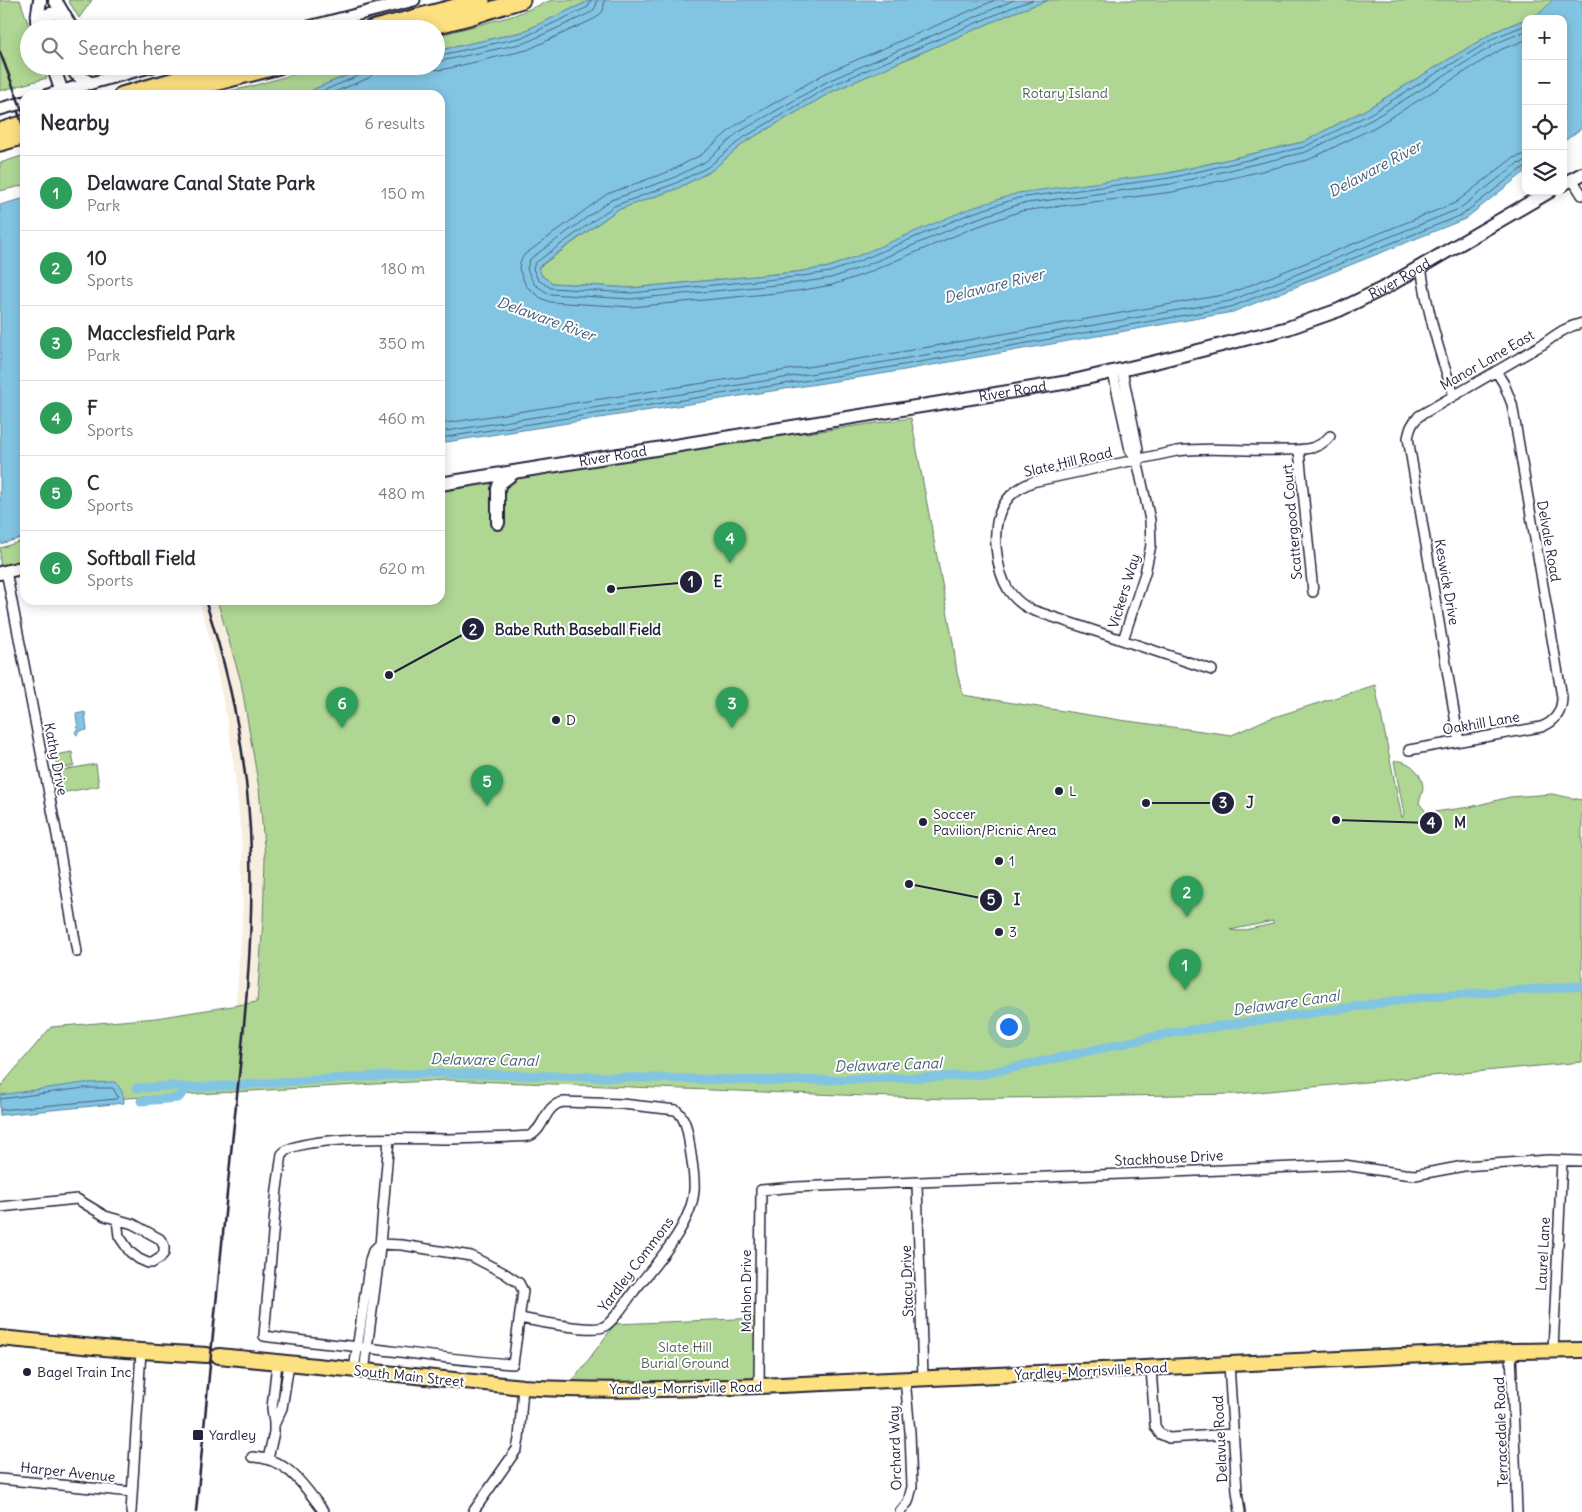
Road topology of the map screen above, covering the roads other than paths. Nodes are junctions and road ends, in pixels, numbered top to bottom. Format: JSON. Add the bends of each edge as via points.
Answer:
{"nodes":[{"id":1,"x":40,"y":0,"type":"edge"},
{"id":2,"x":55,"y":0,"type":"edge"},
{"id":3,"x":414,"y":0,"type":"edge"},
{"id":4,"x":482,"y":0,"type":"edge"},
{"id":5,"x":522,"y":0,"type":"edge"},
{"id":6,"x":65,"y":16,"type":"junction"},
{"id":7,"x":39,"y":20,"type":"edge"},
{"id":8,"x":42,"y":20,"type":"edge"},
{"id":9,"x":67,"y":20,"type":"edge"},
{"id":10,"x":336,"y":20,"type":"edge"},
{"id":11,"x":405,"y":20,"type":"edge"},
{"id":12,"x":445,"y":23,"type":"edge"},
{"id":13,"x":56,"y":75,"type":"edge"},
{"id":14,"x":78,"y":75,"type":"edge"},
{"id":15,"x":120,"y":75,"type":"edge"},
{"id":16,"x":193,"y":75,"type":"edge"},
{"id":17,"x":245,"y":75,"type":"edge"},
{"id":18,"x":90,"y":83,"type":"junction"},
{"id":19,"x":61,"y":90,"type":"edge"},
{"id":20,"x":70,"y":90,"type":"edge"},
{"id":21,"x":140,"y":90,"type":"edge"},
{"id":22,"x":188,"y":90,"type":"edge"},
{"id":23,"x":20,"y":103,"type":"edge"},
{"id":24,"x":0,"y":109,"type":"edge"},
{"id":25,"x":20,"y":125,"type":"edge"},
{"id":26,"x":0,"y":131,"type":"edge"},
{"id":27,"x":20,"y":138,"type":"edge"},
{"id":28,"x":0,"y":144,"type":"edge"},
{"id":29,"x":1573,"y":179,"type":"edge"},
{"id":30,"x":1543,"y":195,"type":"edge"},
{"id":31,"x":1582,"y":195,"type":"edge"},
{"id":32,"x":1421,"y":266,"type":"junction"},
{"id":33,"x":1582,"y":323,"type":"edge"},
{"id":34,"x":1117,"y":371,"type":"junction"},
{"id":35,"x":1496,"y":371,"type":"junction"},
{"id":36,"x":1454,"y":394,"type":"junction"},
{"id":37,"x":1410,"y":428,"type":"joint"},
{"id":38,"x":1330,"y":436,"type":"dead end"},
{"id":39,"x":1299,"y":450,"type":"junction"},
{"id":40,"x":1137,"y":460,"type":"junction"},
{"id":41,"x":514,"y":472,"type":"junction"},
{"id":42,"x":490,"y":476,"type":"junction"},
{"id":43,"x":445,"y":483,"type":"edge"},
{"id":44,"x":20,"y":567,"type":"edge"},
{"id":45,"x":3,"y":572,"type":"edge"},
{"id":46,"x":1312,"y":592,"type":"dead end"},
{"id":47,"x":1123,"y":640,"type":"junction"},
{"id":48,"x":1212,"y":670,"type":"dead end"},
{"id":49,"x":1556,"y":718,"type":"joint"},
{"id":50,"x":1459,"y":741,"type":"junction"},
{"id":51,"x":1409,"y":750,"type":"dead end"},
{"id":52,"x":77,"y":952,"type":"dead end"},
{"id":53,"x":388,"y":1140,"type":"junction"},
{"id":54,"x":1562,"y":1160,"type":"junction"},
{"id":55,"x":1582,"y":1161,"type":"edge"},
{"id":56,"x":916,"y":1183,"type":"junction"},
{"id":57,"x":761,"y":1195,"type":"joint"},
{"id":58,"x":0,"y":1207,"type":"edge"},
{"id":59,"x":117,"y":1220,"type":"junction"},
{"id":60,"x":380,"y":1244,"type":"junction"},
{"id":61,"x":520,"y":1318,"type":"junction"},
{"id":62,"x":0,"y":1338,"type":"edge"},
{"id":63,"x":363,"y":1348,"type":"junction"},
{"id":64,"x":1553,"y":1350,"type":"junction"},
{"id":65,"x":1582,"y":1350,"type":"edge"},
{"id":66,"x":141,"y":1351,"type":"junction"},
{"id":67,"x":1512,"y":1352,"type":"junction"},
{"id":68,"x":283,"y":1364,"type":"junction"},
{"id":69,"x":1229,"y":1364,"type":"junction"},
{"id":70,"x":1151,"y":1368,"type":"junction"},
{"id":71,"x":359,"y":1371,"type":"junction"},
{"id":72,"x":923,"y":1378,"type":"junction"},
{"id":73,"x":905,"y":1379,"type":"junction"},
{"id":74,"x":759,"y":1386,"type":"junction"},
{"id":75,"x":523,"y":1387,"type":"junction"},
{"id":76,"x":600,"y":1390,"type":"joint"},
{"id":77,"x":1234,"y":1434,"type":"junction"},
{"id":78,"x":252,"y":1457,"type":"dead end"},
{"id":79,"x":268,"y":1459,"type":"junction"},
{"id":80,"x":0,"y":1479,"type":"edge"},
{"id":81,"x":132,"y":1492,"type":"junction"},
{"id":82,"x":131,"y":1512,"type":"edge"},
{"id":83,"x":324,"y":1512,"type":"edge"},
{"id":84,"x":473,"y":1512,"type":"edge"},
{"id":85,"x":900,"y":1512,"type":"edge"},
{"id":86,"x":1240,"y":1512,"type":"edge"},
{"id":87,"x":1517,"y":1512,"type":"edge"}],
"edges":[{"from":1,"to":7,"type":"main road"},
{"from":2,"to":6,"type":"main road"},
{"from":3,"to":10,"type":"street"},
{"from":4,"to":11,"type":"highway"},
{"from":5,"to":12,"type":"highway"},
{"from":6,"to":8,"type":"main road","via":[[52,13]]},
{"from":6,"to":9,"type":"main road"},
{"from":13,"to":19,"type":"main road"},
{"from":14,"to":18,"type":"main road"},
{"from":15,"to":18,"type":"street"},
{"from":16,"to":21,"type":"highway"},
{"from":17,"to":22,"type":"highway"},
{"from":18,"to":20,"type":"street"},
{"from":23,"to":24,"type":"street"},
{"from":25,"to":26,"type":"highway"},
{"from":27,"to":28,"type":"highway"},
{"from":29,"to":31,"type":"street"},
{"from":30,"to":32,"type":"main road","name":"River Road"},
{"from":32,"to":34,"type":"main road","name":"River Road","via":[[1357,302],[1288,328]]},
{"from":32,"to":36,"type":"street","via":[[1429,315]]},
{"from":33,"to":35,"type":"street","name":"Manor Lane East","via":[[1569,326]]},
{"from":34,"to":40,"type":"street","name":"Vickers Way","via":[[1130,450]]},
{"from":34,"to":41,"type":"main road","name":"River Road","via":[[1010,392]]},
{"from":35,"to":36,"type":"street","name":"Manor Lane East"},
{"from":35,"to":49,"type":"street","name":"Delvale Road","via":[[1508,394],[1515,424],[1562,698]]},
{"from":36,"to":37,"type":"street","name":"Manor Lane East","via":[[1419,416]]},
{"from":37,"to":50,"type":"street","name":"Keswick Drive","via":[[1408,438]]},
{"from":38,"to":39,"type":"street","name":"Slate Hill Road","via":[[1313,447]]},
{"from":39,"to":40,"type":"street","name":"Slate Hill Road","via":[[1197,448]]},
{"from":39,"to":46,"type":"street","name":"Scattergood Court"},
{"from":40,"to":47,"type":"street","name":"Vickers Way","via":[[1152,539],[1148,566]]},
{"from":40,"to":47,"type":"street","name":"Slate Hill Road","via":[[1023,486],[1002,506],[995,532],[1004,580],[1022,605]]},
{"from":41,"to":42,"type":"main road","name":"River Road"},
{"from":41,"to":42,"type":"main road","via":[[498,488],[498,523]]},
{"from":42,"to":43,"type":"main road","name":"River Road"},
{"from":44,"to":45,"type":"main road"},
{"from":45,"to":52,"type":"street","name":"Kathy Drive","via":[[57,835]]},
{"from":47,"to":48,"type":"street","name":"Slate Hill Road"},
{"from":49,"to":50,"type":"street","name":"Oakhill Lane","via":[[1541,727]]},
{"from":50,"to":51,"type":"street","name":"Oakhill Lane"},
{"from":53,"to":60,"type":"street"},
{"from":53,"to":61,"type":"street","name":"Yardley Commons","via":[[529,1136],[537,1131],[550,1110],[564,1102],[661,1108],[681,1114],[690,1144],[694,1175],[692,1204],[687,1218],[667,1248],[622,1306],[603,1327]]},
{"from":53,"to":63,"type":"street","name":"Yardley Commons","via":[[318,1142],[284,1150],[277,1189],[264,1336]]},
{"from":54,"to":55,"type":"street","name":"Stackhouse Drive"},
{"from":54,"to":56,"type":"street","name":"Stackhouse Drive","via":[[1464,1166],[1415,1175],[1344,1164]]},
{"from":54,"to":64,"type":"street","name":"Laurel Lane"},
{"from":56,"to":57,"type":"street","name":"Stackhouse Drive","via":[[761,1190]]},
{"from":56,"to":72,"type":"street","name":"Stacy Drive"},
{"from":57,"to":74,"type":"street","name":"Mahlon Drive"},
{"from":58,"to":59,"type":"street","via":[[77,1199]]},
{"from":59,"to":59,"type":"street","via":[[133,1224],[160,1239],[164,1253],[152,1263],[139,1259],[119,1236]]},
{"from":60,"to":61,"type":"street","name":"Yardley Commons","via":[[471,1256],[504,1273],[519,1282],[523,1291]]},
{"from":60,"to":63,"type":"street"},
{"from":61,"to":63,"type":"street","name":"Yardley Commons","via":[[513,1364]]},
{"from":62,"to":66,"type":"main road","name":"South Main Street"},
{"from":63,"to":71,"type":"street"},
{"from":64,"to":65,"type":"main road","name":"Yardley-Morrisville Road"},
{"from":64,"to":67,"type":"main road","name":"Yardley-Morrisville Road"},
{"from":66,"to":68,"type":"main road","name":"South Main Street"},
{"from":66,"to":81,"type":"street"},
{"from":67,"to":69,"type":"main road","name":"Yardley-Morrisville Road"},
{"from":67,"to":87,"type":"street","name":"Terracedale Road"},
{"from":68,"to":71,"type":"main road","name":"South Main Street"},
{"from":68,"to":79,"type":"street","via":[[272,1408],[274,1424]]},
{"from":69,"to":70,"type":"main road","name":"Yardley-Morrisville Road"},
{"from":69,"to":77,"type":"street","name":"Delavue Road"},
{"from":70,"to":72,"type":"main road","name":"Yardley-Morrisville Road"},
{"from":70,"to":77,"type":"street","via":[[1155,1426],[1160,1434],[1169,1438]]},
{"from":71,"to":75,"type":"main road","name":"South Main Street"},
{"from":72,"to":73,"type":"main road","name":"Yardley-Morrisville Road"},
{"from":73,"to":74,"type":"main road","name":"Yardley-Morrisville Road"},
{"from":73,"to":85,"type":"street","name":"Orchard Way","via":[[912,1487],[908,1502]]},
{"from":74,"to":76,"type":"main road","name":"Yardley-Morrisville Road"},
{"from":75,"to":76,"type":"main road","name":"South Main Street"},
{"from":75,"to":84,"type":"street","via":[[517,1449]]},
{"from":77,"to":86,"type":"street","name":"Delavue Road"},
{"from":78,"to":79,"type":"street"},
{"from":79,"to":83,"type":"street","via":[[283,1466]]},
{"from":80,"to":81,"type":"street","name":"Harper Avenue"},
{"from":81,"to":82,"type":"street"}]}
